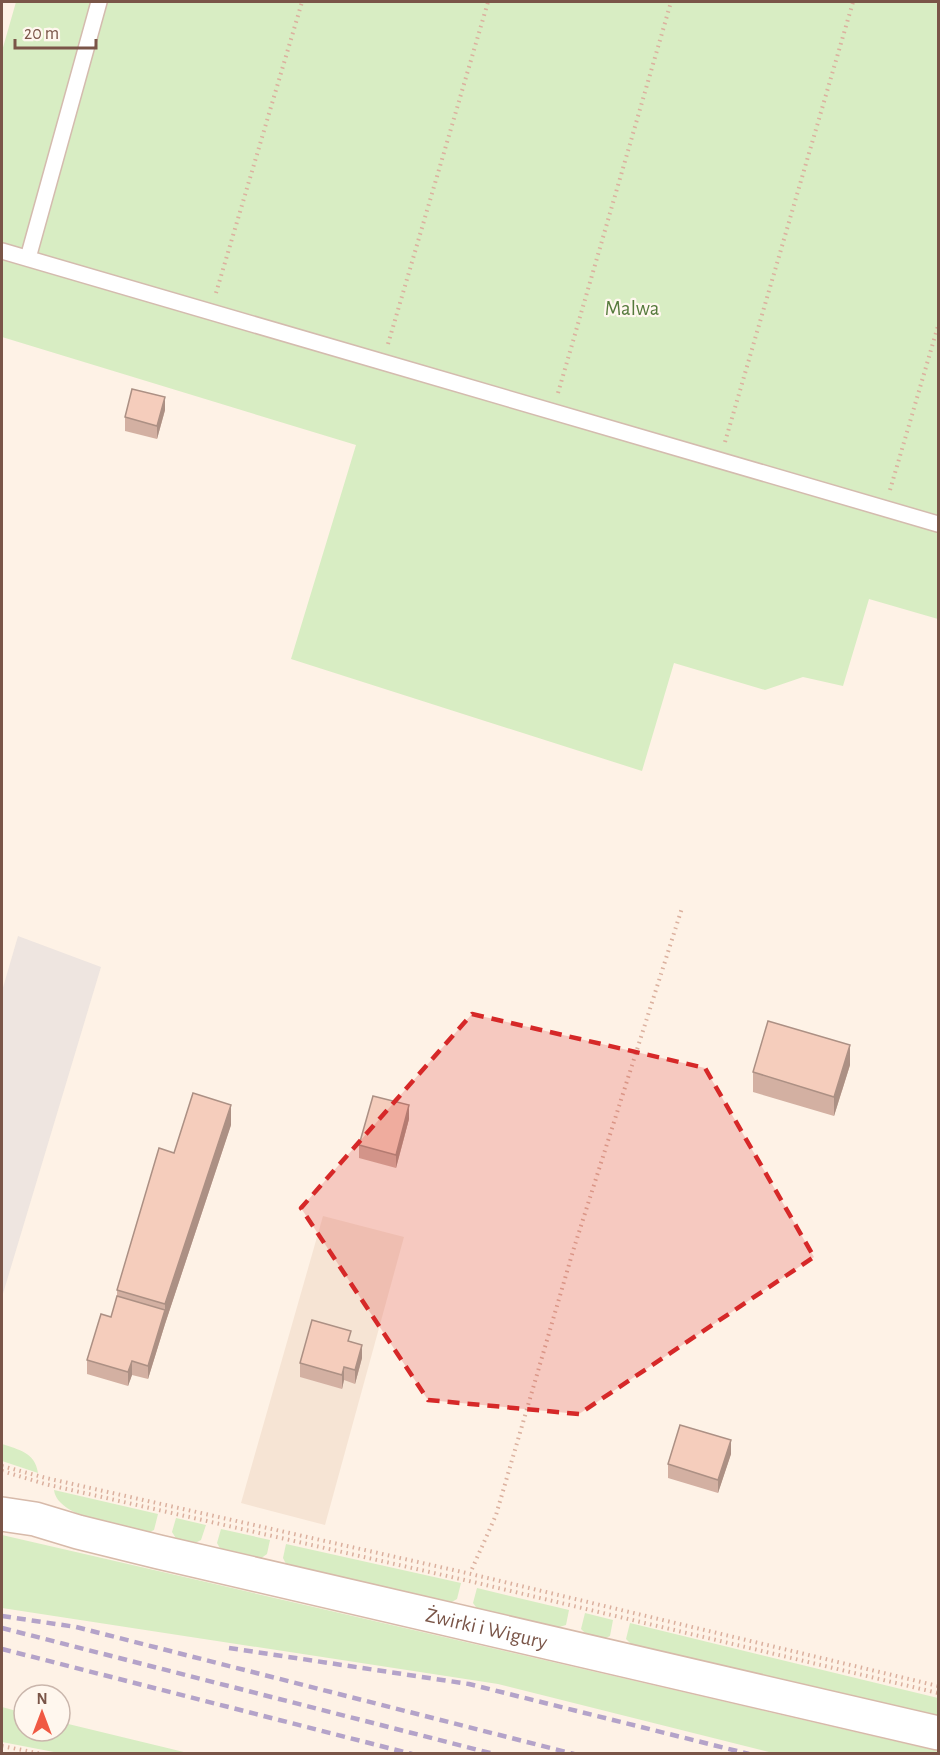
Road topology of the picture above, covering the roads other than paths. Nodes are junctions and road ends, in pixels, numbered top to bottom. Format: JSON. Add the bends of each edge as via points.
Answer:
{"nodes":[{"id":1,"x":99,"y":2,"type":"edge"},
{"id":2,"x":2,"y":251,"type":"edge"},
{"id":3,"x":28,"y":258,"type":"junction"},
{"id":4,"x":939,"y":524,"type":"edge"},
{"id":5,"x":2,"y":1502,"type":"edge"},
{"id":6,"x":2,"y":1514,"type":"edge"},
{"id":7,"x":34,"y":1519,"type":"junction"},
{"id":8,"x":939,"y":1733,"type":"edge"}],
"edges":[{"from":1,"to":3,"type":"lane"},
{"from":2,"to":3,"type":"lane"},
{"from":3,"to":4,"type":"lane"},
{"from":5,"to":7,"type":"main road","name":"Żwirki i Wigury"},
{"from":6,"to":7,"type":"main road","name":"Żwirki i Wigury"},
{"from":7,"to":8,"type":"main road","name":"Żwirki i Wigury","via":[[159,1552]]}]}
